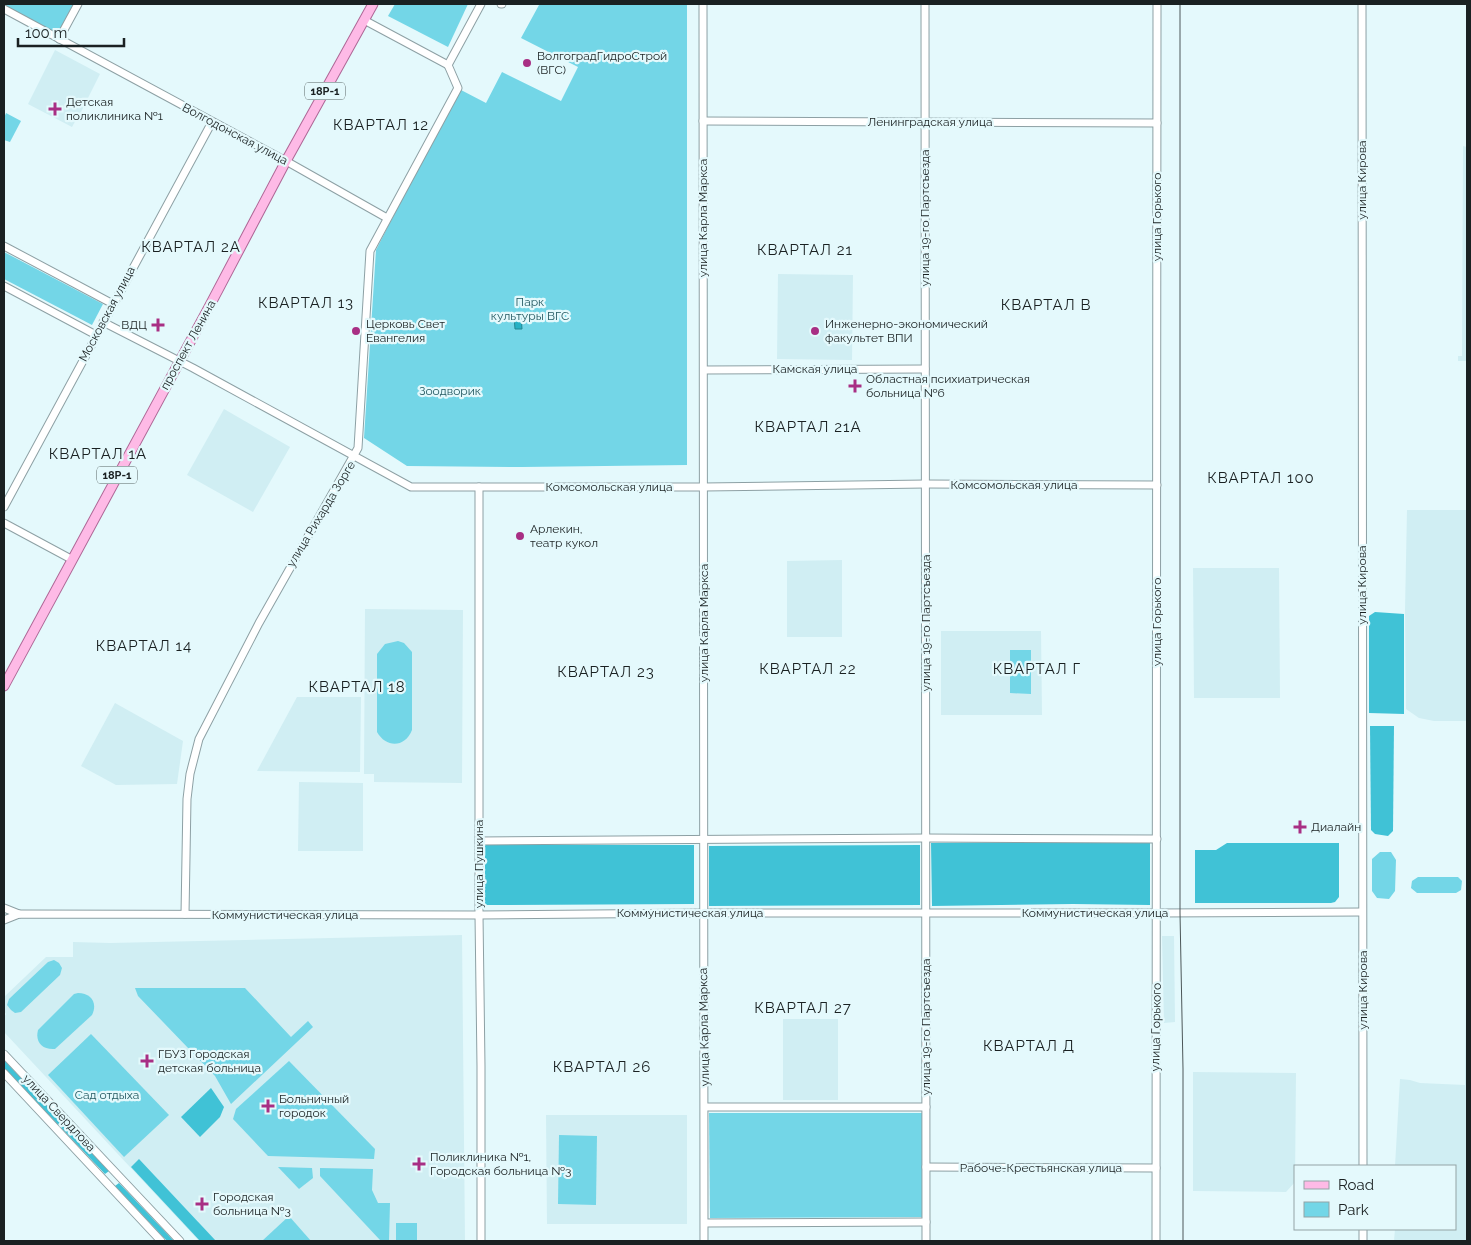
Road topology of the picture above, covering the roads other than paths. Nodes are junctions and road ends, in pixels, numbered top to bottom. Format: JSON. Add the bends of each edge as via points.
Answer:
{"nodes":[{"id":1,"x":78,"y":4,"type":"edge"},
{"id":2,"x":373,"y":4,"type":"edge"},
{"id":3,"x":481,"y":4,"type":"edge"},
{"id":4,"x":703,"y":4,"type":"edge"},
{"id":5,"x":924,"y":4,"type":"edge"},
{"id":6,"x":1157,"y":4,"type":"edge"},
{"id":7,"x":1362,"y":4,"type":"edge"},
{"id":8,"x":4,"y":9,"type":"edge"},
{"id":9,"x":364,"y":20,"type":"junction"},
{"id":10,"x":59,"y":39,"type":"junction"},
{"id":11,"x":448,"y":65,"type":"junction"},
{"id":12,"x":703,"y":121,"type":"junction"},
{"id":13,"x":212,"y":122,"type":"junction"},
{"id":14,"x":925,"y":122,"type":"junction"},
{"id":15,"x":1157,"y":123,"type":"junction"},
{"id":16,"x":286,"y":162,"type":"junction"},
{"id":17,"x":387,"y":218,"type":"junction"},
{"id":18,"x":4,"y":246,"type":"edge"},
{"id":19,"x":4,"y":286,"type":"edge"},
{"id":20,"x":112,"y":304,"type":"junction"},
{"id":21,"x":103,"y":322,"type":"junction"},
{"id":22,"x":96,"y":335,"type":"junction"},
{"id":23,"x":180,"y":361,"type":"junction"},
{"id":24,"x":926,"y":369,"type":"junction"},
{"id":25,"x":704,"y":370,"type":"junction"},
{"id":26,"x":355,"y":456,"type":"junction"},
{"id":27,"x":926,"y":484,"type":"junction"},
{"id":28,"x":1157,"y":485,"type":"junction"},
{"id":29,"x":479,"y":487,"type":"junction"},
{"id":30,"x":704,"y":488,"type":"junction"},
{"id":31,"x":4,"y":507,"type":"edge"},
{"id":32,"x":4,"y":523,"type":"edge"},
{"id":33,"x":71,"y":559,"type":"junction"},
{"id":34,"x":4,"y":686,"type":"edge"},
{"id":35,"x":926,"y":838,"type":"junction"},
{"id":36,"x":703,"y":839,"type":"junction"},
{"id":37,"x":1157,"y":839,"type":"junction"},
{"id":38,"x":479,"y":841,"type":"junction"},
{"id":39,"x":4,"y":908,"type":"edge"},
{"id":40,"x":704,"y":912,"type":"junction"},
{"id":41,"x":927,"y":912,"type":"junction"},
{"id":42,"x":1362,"y":912,"type":"junction"},
{"id":43,"x":1157,"y":913,"type":"junction"},
{"id":44,"x":19,"y":914,"type":"junction"},
{"id":45,"x":185,"y":914,"type":"junction"},
{"id":46,"x":479,"y":915,"type":"junction"},
{"id":47,"x":4,"y":920,"type":"edge"},
{"id":48,"x":4,"y":1054,"type":"edge"},
{"id":49,"x":4,"y":1073,"type":"edge"},
{"id":50,"x":705,"y":1107,"type":"junction"},
{"id":51,"x":926,"y":1107,"type":"junction"},
{"id":52,"x":1363,"y":1165,"type":"edge"},
{"id":53,"x":926,"y":1167,"type":"junction"},
{"id":54,"x":1156,"y":1168,"type":"junction"},
{"id":55,"x":114,"y":1172,"type":"junction"},
{"id":56,"x":105,"y":1182,"type":"junction"},
{"id":57,"x":926,"y":1222,"type":"junction"},
{"id":58,"x":705,"y":1223,"type":"junction"},
{"id":59,"x":162,"y":1241,"type":"edge"},
{"id":60,"x":180,"y":1241,"type":"edge"},
{"id":61,"x":481,"y":1241,"type":"edge"},
{"id":62,"x":704,"y":1241,"type":"edge"},
{"id":63,"x":926,"y":1241,"type":"edge"},
{"id":64,"x":1156,"y":1241,"type":"edge"}],
"edges":[{"from":1,"to":10,"type":"street"},
{"from":2,"to":9,"type":"main road","name":"проспект Ленина","number":"18Р-1"},
{"from":3,"to":11,"type":"street"},
{"from":4,"to":12,"type":"street","name":"улица Карла Маркса"},
{"from":5,"to":14,"type":"street","name":"улица 19-го Партсъезда"},
{"from":6,"to":15,"type":"street","name":"улица Горького"},
{"from":7,"to":42,"type":"street","name":"улица Кирова"},
{"from":8,"to":10,"type":"street","name":"Волгодонская улица"},
{"from":9,"to":11,"type":"street"},
{"from":9,"to":16,"type":"main road","name":"проспект Ленина","number":"18Р-1"},
{"from":10,"to":13,"type":"street","name":"Волгодонская улица"},
{"from":11,"to":17,"type":"street","name":"улица Рихарда Зорге","via":[[458,88]]},
{"from":12,"to":14,"type":"street","name":"Ленинградская улица"},
{"from":12,"to":25,"type":"street","name":"улица Карла Маркса"},
{"from":13,"to":16,"type":"street","name":"Волгодонская улица"},
{"from":13,"to":20,"type":"street","name":"Московская улица"},
{"from":14,"to":15,"type":"street","name":"Ленинградская улица"},
{"from":14,"to":24,"type":"street","name":"улица 19-го Партсъезда"},
{"from":15,"to":28,"type":"street","name":"улица Горького"},
{"from":16,"to":17,"type":"street","name":"Волгодонская улица"},
{"from":16,"to":23,"type":"main road","name":"проспект Ленина","number":"18Р-1"},
{"from":17,"to":26,"type":"street","name":"улица Рихарда Зорге","via":[[370,251]]},
{"from":18,"to":20,"type":"street"},
{"from":19,"to":22,"type":"street"},
{"from":20,"to":21,"type":"street","name":"Московская улица"},
{"from":21,"to":22,"type":"street","name":"Московская улица"},
{"from":21,"to":23,"type":"street","name":"Комсомольская улица"},
{"from":22,"to":31,"type":"street","name":"Московская улица"},
{"from":23,"to":26,"type":"street","name":"Комсомольская улица"},
{"from":23,"to":33,"type":"main road","name":"проспект Ленина","number":"18Р-1"},
{"from":24,"to":25,"type":"street","name":"Камская улица"},
{"from":24,"to":27,"type":"street","name":"улица 19-го Партсъезда"},
{"from":25,"to":30,"type":"street","name":"улица Карла Маркса"},
{"from":26,"to":29,"type":"street","name":"Комсомольская улица","via":[[410,487]]},
{"from":26,"to":45,"type":"street","name":"улица Рихарда Зорге","via":[[289,568],[199,739],[187,799]]},
{"from":27,"to":28,"type":"street","name":"Комсомольская улица"},
{"from":27,"to":30,"type":"street","name":"Комсомольская улица"},
{"from":27,"to":35,"type":"street","name":"улица 19-го Партсъезда"},
{"from":28,"to":37,"type":"street","name":"улица Горького"},
{"from":29,"to":30,"type":"street","name":"Комсомольская улица"},
{"from":29,"to":38,"type":"street","name":"улица Пушкина"},
{"from":30,"to":36,"type":"street","name":"улица Карла Маркса"},
{"from":32,"to":33,"type":"street"},
{"from":33,"to":34,"type":"main road","name":"проспект Ленина","number":"18Р-1"},
{"from":35,"to":36,"type":"street"},
{"from":35,"to":37,"type":"street"},
{"from":35,"to":41,"type":"street","name":"улица 19-го Партсъезда"},
{"from":36,"to":38,"type":"street"},
{"from":36,"to":40,"type":"street","name":"улица Карла Маркса"},
{"from":37,"to":43,"type":"street","name":"улица Горького"},
{"from":38,"to":46,"type":"street","name":"улица Пушкина"},
{"from":39,"to":44,"type":"street","name":"Коммунистическая улица"},
{"from":40,"to":41,"type":"street","name":"Коммунистическая улица"},
{"from":40,"to":46,"type":"street","name":"Коммунистическая улица"},
{"from":40,"to":50,"type":"street","name":"улица Карла Маркса"},
{"from":41,"to":43,"type":"street","name":"Коммунистическая улица"},
{"from":41,"to":51,"type":"street","name":"улица 19-го Партсъезда"},
{"from":42,"to":43,"type":"street","name":"Коммунистическая улица"},
{"from":42,"to":52,"type":"street","name":"улица Кирова"},
{"from":43,"to":54,"type":"street","name":"улица Горького"},
{"from":44,"to":45,"type":"street","name":"Коммунистическая улица"},
{"from":44,"to":47,"type":"street","name":"Коммунистическая улица"},
{"from":45,"to":46,"type":"street","name":"Коммунистическая улица"},
{"from":46,"to":61,"type":"street","name":"улица Пушкина"},
{"from":48,"to":55,"type":"street","name":"улица Свердлова"},
{"from":49,"to":56,"type":"street","name":"улица Свердлова"},
{"from":50,"to":51,"type":"street"},
{"from":50,"to":58,"type":"street","name":"улица Карла Маркса"},
{"from":51,"to":53,"type":"street","name":"улица 19-го Партсъезда"},
{"from":53,"to":54,"type":"street","name":"Рабоче-Крестьянская улица"},
{"from":53,"to":57,"type":"street","name":"улица 19-го Партсъезда"},
{"from":54,"to":64,"type":"street","name":"улица Горького"},
{"from":55,"to":56,"type":"street"},
{"from":55,"to":60,"type":"street","name":"улица Свердлова"},
{"from":56,"to":59,"type":"street","name":"улица Свердлова"},
{"from":57,"to":58,"type":"street"},
{"from":57,"to":63,"type":"street","name":"улица 19-го Партсъезда"},
{"from":58,"to":62,"type":"street","name":"улица Карла Маркса"}]}
